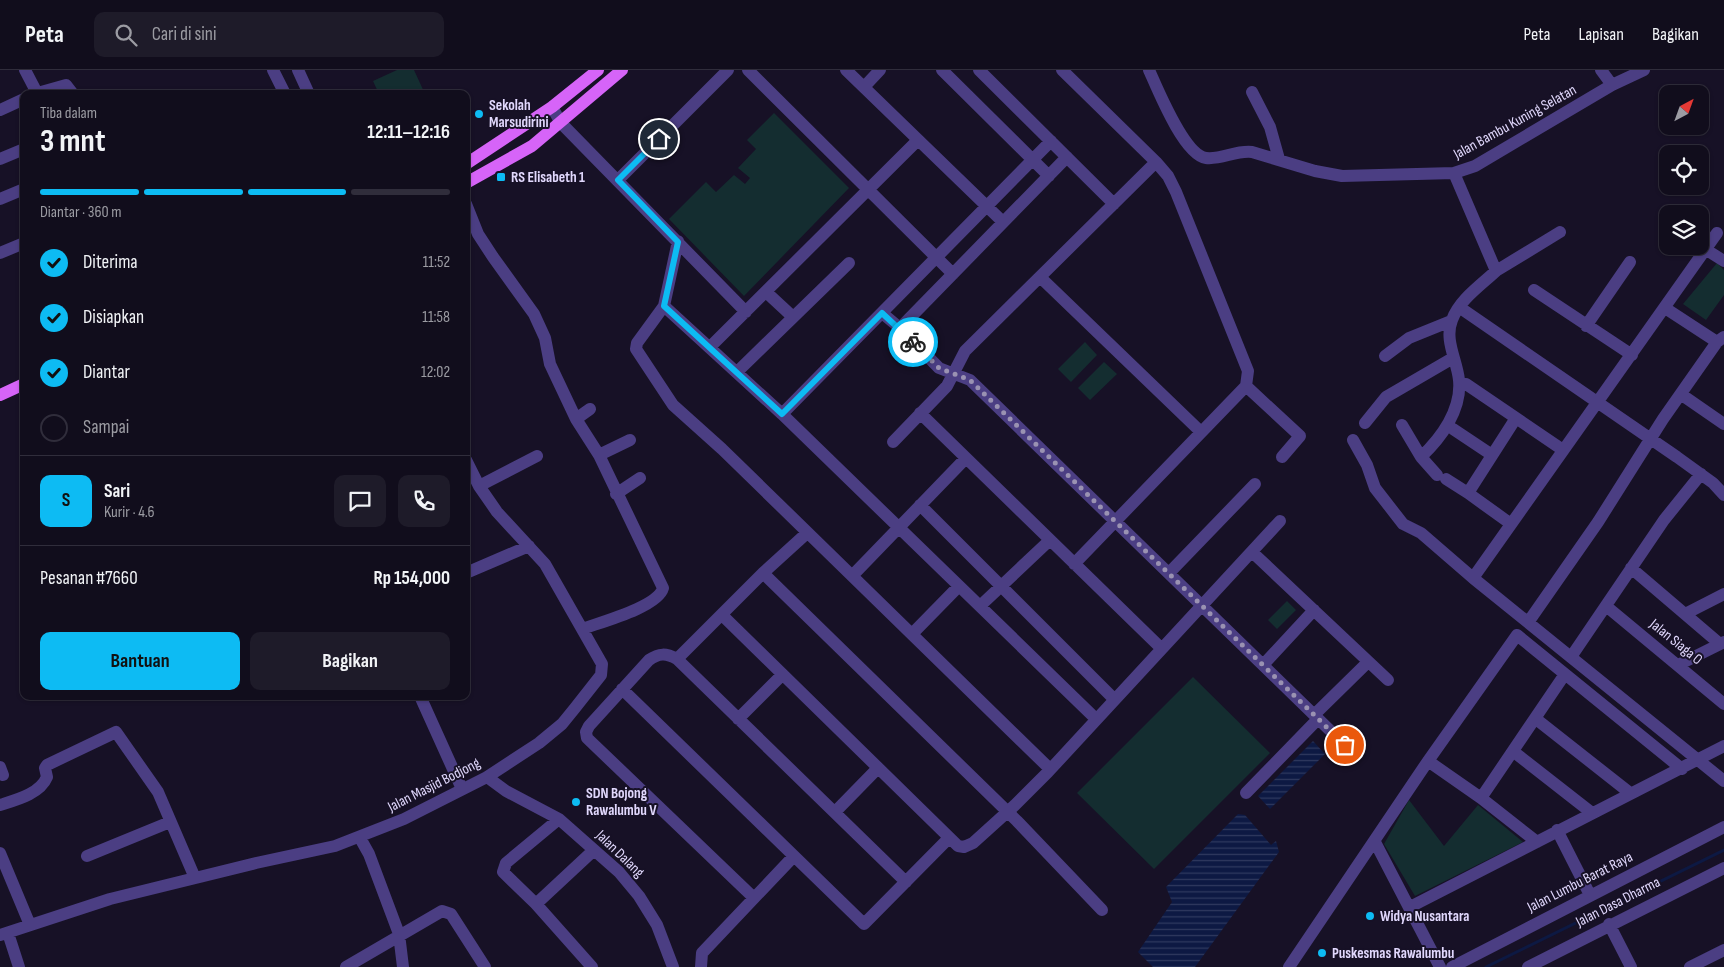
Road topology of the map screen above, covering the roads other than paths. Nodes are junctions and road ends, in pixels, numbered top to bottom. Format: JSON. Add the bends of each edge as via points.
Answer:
{"nodes":[{"id":1,"x":25,"y":70,"type":"edge"},
{"id":2,"x":274,"y":70,"type":"edge"},
{"id":3,"x":298,"y":70,"type":"edge"},
{"id":4,"x":598,"y":70,"type":"edge"},
{"id":5,"x":622,"y":70,"type":"edge"},
{"id":6,"x":728,"y":70,"type":"edge"},
{"id":7,"x":748,"y":70,"type":"edge"},
{"id":8,"x":846,"y":70,"type":"edge"},
{"id":9,"x":880,"y":70,"type":"edge"},
{"id":10,"x":942,"y":70,"type":"edge"},
{"id":11,"x":979,"y":70,"type":"edge"},
{"id":12,"x":1062,"y":70,"type":"edge"},
{"id":13,"x":1149,"y":70,"type":"edge"},
{"id":14,"x":1601,"y":70,"type":"edge"},
{"id":15,"x":1644,"y":70,"type":"edge"},
{"id":16,"x":1612,"y":85,"type":"junction"},
{"id":17,"x":864,"y":87,"type":"junction"},
{"id":18,"x":34,"y":90,"type":"edge"},
{"id":19,"x":47,"y":90,"type":"edge"},
{"id":20,"x":70,"y":90,"type":"edge"},
{"id":21,"x":282,"y":90,"type":"edge"},
{"id":22,"x":308,"y":90,"type":"edge"},
{"id":23,"x":1252,"y":92,"type":"dead end"},
{"id":24,"x":20,"y":101,"type":"edge"},
{"id":25,"x":552,"y":107,"type":"junction"},
{"id":26,"x":0,"y":110,"type":"edge"},
{"id":27,"x":561,"y":123,"type":"junction"},
{"id":28,"x":918,"y":140,"type":"junction"},
{"id":29,"x":1051,"y":141,"type":"junction"},
{"id":30,"x":20,"y":151,"type":"edge"},
{"id":31,"x":1067,"y":157,"type":"junction"},
{"id":32,"x":1279,"y":159,"type":"junction"},
{"id":33,"x":0,"y":160,"type":"edge"},
{"id":34,"x":1033,"y":160,"type":"junction"},
{"id":35,"x":470,"y":161,"type":"edge"},
{"id":36,"x":1156,"y":162,"type":"junction"},
{"id":37,"x":1454,"y":173,"type":"junction"},
{"id":38,"x":1049,"y":176,"type":"junction"},
{"id":39,"x":618,"y":180,"type":"junction"},
{"id":40,"x":470,"y":181,"type":"edge"},
{"id":41,"x":868,"y":190,"type":"junction"},
{"id":42,"x":20,"y":192,"type":"edge"},
{"id":43,"x":0,"y":199,"type":"edge"},
{"id":44,"x":1114,"y":204,"type":"junction"},
{"id":45,"x":987,"y":206,"type":"junction"},
{"id":46,"x":470,"y":214,"type":"edge"},
{"id":47,"x":1003,"y":222,"type":"junction"},
{"id":48,"x":1560,"y":232,"type":"dead end"},
{"id":49,"x":1716,"y":233,"type":"dead end"},
{"id":50,"x":678,"y":242,"type":"junction"},
{"id":51,"x":1709,"y":243,"type":"edge"},
{"id":52,"x":20,"y":245,"type":"edge"},
{"id":53,"x":1709,"y":252,"type":"edge"},
{"id":54,"x":0,"y":253,"type":"edge"},
{"id":55,"x":1701,"y":255,"type":"edge"},
{"id":56,"x":936,"y":258,"type":"junction"},
{"id":57,"x":1724,"y":261,"type":"edge"},
{"id":58,"x":1630,"y":262,"type":"dead end"},
{"id":59,"x":848,"y":263,"type":"dead end"},
{"id":60,"x":1496,"y":271,"type":"junction"},
{"id":61,"x":953,"y":274,"type":"junction"},
{"id":62,"x":1040,"y":277,"type":"junction"},
{"id":63,"x":1534,"y":290,"type":"dead end"},
{"id":64,"x":766,"y":292,"type":"junction"},
{"id":65,"x":664,"y":306,"type":"junction"},
{"id":66,"x":1459,"y":307,"type":"junction"},
{"id":67,"x":1665,"y":308,"type":"junction"},
{"id":68,"x":746,"y":312,"type":"junction"},
{"id":69,"x":882,"y":313,"type":"junction"},
{"id":70,"x":793,"y":317,"type":"junction"},
{"id":71,"x":1451,"y":321,"type":"junction"},
{"id":72,"x":1586,"y":326,"type":"junction"},
{"id":73,"x":900,"y":328,"type":"junction"},
{"id":74,"x":1721,"y":340,"type":"edge"},
{"id":75,"x":710,"y":348,"type":"junction"},
{"id":76,"x":1632,"y":355,"type":"junction"},
{"id":77,"x":1385,"y":356,"type":"dead end"},
{"id":78,"x":1453,"y":358,"type":"junction"},
{"id":79,"x":737,"y":372,"type":"junction"},
{"id":80,"x":955,"y":373,"type":"junction"},
{"id":81,"x":1466,"y":384,"type":"dead end"},
{"id":82,"x":20,"y":386,"type":"edge"},
{"id":83,"x":1246,"y":386,"type":"junction"},
{"id":84,"x":0,"y":395,"type":"edge"},
{"id":85,"x":1682,"y":395,"type":"junction"},
{"id":86,"x":1597,"y":404,"type":"junction"},
{"id":87,"x":590,"y":409,"type":"dead end"},
{"id":88,"x":920,"y":413,"type":"junction"},
{"id":89,"x":782,"y":414,"type":"junction"},
{"id":90,"x":1516,"y":418,"type":"junction"},
{"id":91,"x":576,"y":419,"type":"junction"},
{"id":92,"x":1365,"y":423,"type":"dead end"},
{"id":93,"x":1402,"y":424,"type":"dead end"},
{"id":94,"x":1724,"y":424,"type":"edge"},
{"id":95,"x":1453,"y":430,"type":"dead end"},
{"id":96,"x":1201,"y":432,"type":"junction"},
{"id":97,"x":630,"y":440,"type":"dead end"},
{"id":98,"x":1353,"y":440,"type":"dead end"},
{"id":99,"x":1650,"y":440,"type":"junction"},
{"id":100,"x":894,"y":442,"type":"dead end"},
{"id":101,"x":1563,"y":450,"type":"junction"},
{"id":102,"x":599,"y":455,"type":"junction"},
{"id":103,"x":1492,"y":455,"type":"junction"},
{"id":104,"x":537,"y":456,"type":"dead end"},
{"id":105,"x":1282,"y":457,"type":"dead end"},
{"id":106,"x":1421,"y":457,"type":"junction"},
{"id":107,"x":966,"y":458,"type":"junction"},
{"id":108,"x":470,"y":469,"type":"edge"},
{"id":109,"x":1701,"y":474,"type":"junction"},
{"id":110,"x":640,"y":478,"type":"dead end"},
{"id":111,"x":1255,"y":484,"type":"dead end"},
{"id":112,"x":478,"y":486,"type":"junction"},
{"id":113,"x":1468,"y":493,"type":"junction"},
{"id":114,"x":616,"y":494,"type":"junction"},
{"id":115,"x":1724,"y":495,"type":"edge"},
{"id":116,"x":920,"y":506,"type":"junction"},
{"id":117,"x":1116,"y":521,"type":"junction"},
{"id":118,"x":1280,"y":521,"type":"dead end"},
{"id":119,"x":1511,"y":524,"type":"junction"},
{"id":120,"x":899,"y":528,"type":"junction"},
{"id":121,"x":808,"y":533,"type":"junction"},
{"id":122,"x":1050,"y":540,"type":"junction"},
{"id":123,"x":529,"y":546,"type":"junction"},
{"id":124,"x":1252,"y":552,"type":"junction"},
{"id":125,"x":1074,"y":564,"type":"junction"},
{"id":126,"x":1631,"y":568,"type":"junction"},
{"id":127,"x":470,"y":572,"type":"edge"},
{"id":128,"x":763,"y":573,"type":"junction"},
{"id":129,"x":1169,"y":573,"type":"junction"},
{"id":130,"x":852,"y":576,"type":"junction"},
{"id":131,"x":1474,"y":578,"type":"junction"},
{"id":132,"x":959,"y":586,"type":"junction"},
{"id":133,"x":1001,"y":586,"type":"junction"},
{"id":134,"x":1724,"y":594,"type":"edge"},
{"id":135,"x":1202,"y":605,"type":"junction"},
{"id":136,"x":980,"y":606,"type":"junction"},
{"id":137,"x":1606,"y":606,"type":"junction"},
{"id":138,"x":1314,"y":610,"type":"junction"},
{"id":139,"x":1685,"y":614,"type":"junction"},
{"id":140,"x":722,"y":615,"type":"junction"},
{"id":141,"x":1529,"y":621,"type":"junction"},
{"id":142,"x":582,"y":629,"type":"junction"},
{"id":143,"x":912,"y":634,"type":"junction"},
{"id":144,"x":1722,"y":643,"type":"edge"},
{"id":145,"x":1161,"y":648,"type":"junction"},
{"id":146,"x":1571,"y":657,"type":"junction"},
{"id":147,"x":678,"y":659,"type":"junction"},
{"id":148,"x":1368,"y":662,"type":"junction"},
{"id":149,"x":1263,"y":665,"type":"junction"},
{"id":150,"x":1678,"y":665,"type":"junction"},
{"id":151,"x":782,"y":674,"type":"junction"},
{"id":152,"x":1565,"y":674,"type":"junction"},
{"id":153,"x":1388,"y":680,"type":"dead end"},
{"id":154,"x":622,"y":689,"type":"junction"},
{"id":155,"x":1721,"y":697,"type":"edge"},
{"id":156,"x":1114,"y":699,"type":"junction"},
{"id":157,"x":422,"y":700,"type":"edge"},
{"id":158,"x":1316,"y":717,"type":"junction"},
{"id":159,"x":1536,"y":718,"type":"junction"},
{"id":160,"x":738,"y":719,"type":"junction"},
{"id":161,"x":1096,"y":720,"type":"junction"},
{"id":162,"x":1345,"y":745,"type":"dead end"},
{"id":163,"x":1724,"y":746,"type":"edge"},
{"id":164,"x":1514,"y":752,"type":"junction"},
{"id":165,"x":1697,"y":760,"type":"junction"},
{"id":166,"x":1428,"y":761,"type":"junction"},
{"id":167,"x":878,"y":768,"type":"junction"},
{"id":168,"x":1050,"y":769,"type":"junction"},
{"id":169,"x":1682,"y":769,"type":"junction"},
{"id":170,"x":487,"y":777,"type":"junction"},
{"id":171,"x":1724,"y":781,"type":"edge"},
{"id":172,"x":462,"y":789,"type":"junction"},
{"id":173,"x":1630,"y":793,"type":"junction"},
{"id":174,"x":1246,"y":794,"type":"dead end"},
{"id":175,"x":1482,"y":798,"type":"junction"},
{"id":176,"x":0,"y":805,"type":"edge"},
{"id":177,"x":1008,"y":811,"type":"junction"},
{"id":178,"x":834,"y":812,"type":"junction"},
{"id":179,"x":1592,"y":813,"type":"junction"},
{"id":180,"x":559,"y":819,"type":"junction"},
{"id":181,"x":170,"y":822,"type":"junction"},
{"id":182,"x":1724,"y":827,"type":"edge"},
{"id":183,"x":1558,"y":830,"type":"junction"},
{"id":184,"x":360,"y":838,"type":"junction"},
{"id":185,"x":950,"y":838,"type":"junction"},
{"id":186,"x":1375,"y":842,"type":"junction"},
{"id":187,"x":1538,"y":842,"type":"junction"},
{"id":188,"x":594,"y":850,"type":"junction"},
{"id":189,"x":0,"y":854,"type":"edge"},
{"id":190,"x":87,"y":856,"type":"dead end"},
{"id":191,"x":794,"y":856,"type":"junction"},
{"id":192,"x":1724,"y":868,"type":"edge"},
{"id":193,"x":195,"y":878,"type":"junction"},
{"id":194,"x":906,"y":882,"type":"junction"},
{"id":195,"x":1590,"y":895,"type":"junction"},
{"id":196,"x":753,"y":897,"type":"junction"},
{"id":197,"x":536,"y":904,"type":"junction"},
{"id":198,"x":1410,"y":907,"type":"junction"},
{"id":199,"x":1102,"y":910,"type":"dead end"},
{"id":200,"x":1609,"y":924,"type":"junction"},
{"id":201,"x":30,"y":925,"type":"junction"},
{"id":202,"x":4,"y":934,"type":"edge"},
{"id":203,"x":400,"y":934,"type":"junction"},
{"id":204,"x":1724,"y":950,"type":"edge"},
{"id":205,"x":1706,"y":963,"type":"edge"},
{"id":206,"x":19,"y":967,"type":"edge"},
{"id":207,"x":346,"y":967,"type":"edge"},
{"id":208,"x":403,"y":967,"type":"edge"},
{"id":209,"x":485,"y":967,"type":"edge"},
{"id":210,"x":592,"y":967,"type":"edge"},
{"id":211,"x":673,"y":967,"type":"edge"},
{"id":212,"x":701,"y":967,"type":"edge"},
{"id":213,"x":1289,"y":967,"type":"edge"},
{"id":214,"x":1440,"y":967,"type":"edge"},
{"id":215,"x":1452,"y":967,"type":"edge"},
{"id":216,"x":1528,"y":967,"type":"edge"},
{"id":217,"x":1631,"y":967,"type":"edge"},
{"id":218,"x":1690,"y":967,"type":"edge"}],
"edges":[{"from":1,"to":18,"type":"street"},
{"from":2,"to":21,"type":"street"},
{"from":3,"to":22,"type":"street"},
{"from":4,"to":25,"type":"main road"},
{"from":5,"to":27,"type":"main road"},
{"from":6,"to":39,"type":"street"},
{"from":7,"to":41,"type":"street"},
{"from":8,"to":17,"type":"street"},
{"from":9,"to":17,"type":"street"},
{"from":10,"to":34,"type":"street"},
{"from":11,"to":29,"type":"street"},
{"from":12,"to":36,"type":"street"},
{"from":13,"to":32,"type":"street","name":"Jalan Bambu Kuning Selatan","via":[[1181,136],[1197,154],[1206,158],[1243,151]]},
{"from":14,"to":16,"type":"street"},
{"from":15,"to":16,"type":"street","name":"Jalan Bambu Kuning Selatan"},
{"from":16,"to":37,"type":"street","name":"Jalan Bambu Kuning Selatan","via":[[1490,158]]},
{"from":17,"to":28,"type":"street"},
{"from":19,"to":20,"type":"street","via":[[66,85]]},
{"from":23,"to":32,"type":"street","via":[[1270,127]]},
{"from":24,"to":26,"type":"street"},
{"from":25,"to":27,"type":"street"},
{"from":25,"to":35,"type":"main road"},
{"from":27,"to":39,"type":"street"},
{"from":27,"to":40,"type":"main road","via":[[532,146]]},
{"from":28,"to":41,"type":"street"},
{"from":28,"to":45,"type":"street"},
{"from":29,"to":31,"type":"street"},
{"from":29,"to":34,"type":"street"},
{"from":30,"to":33,"type":"street"},
{"from":31,"to":38,"type":"street"},
{"from":31,"to":44,"type":"street"},
{"from":32,"to":37,"type":"street","name":"Jalan Bambu Kuning Selatan","via":[[1342,176]]},
{"from":34,"to":38,"type":"street"},
{"from":34,"to":45,"type":"street"},
{"from":36,"to":44,"type":"street"},
{"from":36,"to":83,"type":"street","via":[[1176,192],[1248,371]]},
{"from":37,"to":60,"type":"street"},
{"from":38,"to":47,"type":"street"},
{"from":39,"to":50,"type":"street"},
{"from":41,"to":56,"type":"street"},
{"from":41,"to":64,"type":"street"},
{"from":42,"to":43,"type":"street"},
{"from":44,"to":62,"type":"street"},
{"from":45,"to":47,"type":"street"},
{"from":45,"to":56,"type":"street"},
{"from":46,"to":91,"type":"street","via":[[478,234],[534,314],[545,338],[550,364]]},
{"from":47,"to":61,"type":"street"},
{"from":48,"to":60,"type":"street"},
{"from":49,"to":51,"type":"street"},
{"from":50,"to":65,"type":"street"},
{"from":50,"to":68,"type":"street"},
{"from":52,"to":54,"type":"street"},
{"from":53,"to":57,"type":"street"},
{"from":55,"to":67,"type":"street"},
{"from":56,"to":61,"type":"street"},
{"from":56,"to":69,"type":"street"},
{"from":58,"to":72,"type":"street"},
{"from":59,"to":70,"type":"street"},
{"from":60,"to":66,"type":"street"},
{"from":61,"to":73,"type":"street"},
{"from":62,"to":80,"type":"street","via":[[965,351]]},
{"from":62,"to":96,"type":"street"},
{"from":63,"to":72,"type":"street"},
{"from":64,"to":68,"type":"street"},
{"from":64,"to":70,"type":"street"},
{"from":65,"to":75,"type":"street"},
{"from":65,"to":121,"type":"street","via":[[636,349],[673,405]]},
{"from":66,"to":71,"type":"street"},
{"from":66,"to":86,"type":"street"},
{"from":67,"to":74,"type":"street"},
{"from":67,"to":76,"type":"street"},
{"from":68,"to":75,"type":"street"},
{"from":69,"to":73,"type":"street"},
{"from":69,"to":89,"type":"street"},
{"from":70,"to":79,"type":"street"},
{"from":71,"to":77,"type":"street","via":[[1409,338]]},
{"from":71,"to":78,"type":"street"},
{"from":72,"to":76,"type":"street"},
{"from":73,"to":80,"type":"street","via":[[939,368]]},
{"from":74,"to":85,"type":"street"},
{"from":75,"to":79,"type":"street"},
{"from":76,"to":86,"type":"street"},
{"from":78,"to":92,"type":"street","via":[[1386,397]]},
{"from":78,"to":106,"type":"street","via":[[1459,394],[1444,433]]},
{"from":79,"to":89,"type":"street"},
{"from":80,"to":88,"type":"street","via":[[947,386]]},
{"from":80,"to":117,"type":"street","via":[[970,380]]},
{"from":81,"to":90,"type":"street"},
{"from":82,"to":84,"type":"main road"},
{"from":83,"to":96,"type":"street"},
{"from":83,"to":105,"type":"street","via":[[1300,436]]},
{"from":85,"to":94,"type":"street"},
{"from":85,"to":99,"type":"street"},
{"from":86,"to":99,"type":"street"},
{"from":86,"to":101,"type":"street"},
{"from":87,"to":91,"type":"street"},
{"from":88,"to":100,"type":"street"},
{"from":88,"to":107,"type":"street"},
{"from":89,"to":120,"type":"street"},
{"from":90,"to":101,"type":"street"},
{"from":90,"to":103,"type":"street"},
{"from":91,"to":102,"type":"street"},
{"from":93,"to":106,"type":"street"},
{"from":95,"to":103,"type":"street"},
{"from":96,"to":117,"type":"street"},
{"from":97,"to":102,"type":"street"},
{"from":98,"to":131,"type":"street","via":[[1384,503],[1403,524],[1421,533]]},
{"from":99,"to":109,"type":"street"},
{"from":99,"to":141,"type":"street"},
{"from":101,"to":119,"type":"street"},
{"from":102,"to":114,"type":"street"},
{"from":103,"to":113,"type":"street"},
{"from":104,"to":112,"type":"street"},
{"from":106,"to":113,"type":"street","via":[[1442,477]]},
{"from":107,"to":116,"type":"street"},
{"from":107,"to":122,"type":"street"},
{"from":108,"to":112,"type":"street","name":"Jalan Masjid Bodjong"},
{"from":109,"to":115,"type":"street"},
{"from":109,"to":126,"type":"street"},
{"from":110,"to":114,"type":"street"},
{"from":111,"to":129,"type":"street"},
{"from":112,"to":123,"type":"street","name":"Jalan Masjid Bodjong"},
{"from":113,"to":119,"type":"street"},
{"from":114,"to":142,"type":"street","via":[[663,588],[662,593],[652,602]]},
{"from":116,"to":120,"type":"street"},
{"from":116,"to":133,"type":"street"},
{"from":117,"to":125,"type":"street"},
{"from":117,"to":129,"type":"street"},
{"from":118,"to":124,"type":"street"},
{"from":119,"to":131,"type":"street"},
{"from":120,"to":130,"type":"street"},
{"from":120,"to":132,"type":"street"},
{"from":121,"to":128,"type":"street"},
{"from":121,"to":130,"type":"street"},
{"from":122,"to":125,"type":"street"},
{"from":122,"to":133,"type":"street"},
{"from":123,"to":127,"type":"street"},
{"from":123,"to":142,"type":"street","name":"Jalan Masjid Bodjong","via":[[545,564]]},
{"from":124,"to":135,"type":"street"},
{"from":124,"to":138,"type":"street"},
{"from":125,"to":145,"type":"street"},
{"from":126,"to":137,"type":"street"},
{"from":126,"to":139,"type":"street"},
{"from":128,"to":140,"type":"street"},
{"from":128,"to":177,"type":"street"},
{"from":129,"to":135,"type":"street"},
{"from":130,"to":143,"type":"street"},
{"from":131,"to":141,"type":"street"},
{"from":132,"to":136,"type":"street"},
{"from":132,"to":143,"type":"street"},
{"from":133,"to":136,"type":"street"},
{"from":133,"to":156,"type":"street"},
{"from":134,"to":139,"type":"street"},
{"from":135,"to":145,"type":"street"},
{"from":135,"to":149,"type":"street"},
{"from":136,"to":161,"type":"street"},
{"from":137,"to":146,"type":"street"},
{"from":137,"to":150,"type":"street","name":"Jalan Siaga O"},
{"from":138,"to":148,"type":"street"},
{"from":138,"to":149,"type":"street"},
{"from":139,"to":144,"type":"street"},
{"from":140,"to":147,"type":"street"},
{"from":140,"to":151,"type":"street"},
{"from":141,"to":146,"type":"street"},
{"from":142,"to":170,"type":"street","name":"Jalan Masjid Bodjong","via":[[602,664],[601,675],[549,736]]},
{"from":143,"to":168,"type":"street"},
{"from":144,"to":150,"type":"street"},
{"from":145,"to":156,"type":"street"},
{"from":146,"to":165,"type":"street"},
{"from":147,"to":154,"type":"street","via":[[668,654],[656,654]]},
{"from":147,"to":160,"type":"street"},
{"from":148,"to":153,"type":"street"},
{"from":148,"to":158,"type":"street"},
{"from":149,"to":158,"type":"street"},
{"from":150,"to":155,"type":"street","name":"Jalan Siaga O"},
{"from":151,"to":160,"type":"street"},
{"from":151,"to":167,"type":"street"},
{"from":152,"to":159,"type":"street"},
{"from":152,"to":166,"type":"street","via":[[1518,635]]},
{"from":152,"to":169,"type":"street"},
{"from":154,"to":191,"type":"street"},
{"from":154,"to":196,"type":"street","via":[[589,726],[587,738]]},
{"from":156,"to":161,"type":"street"},
{"from":157,"to":172,"type":"street"},
{"from":158,"to":162,"type":"street"},
{"from":158,"to":174,"type":"street"},
{"from":159,"to":164,"type":"street"},
{"from":159,"to":173,"type":"street"},
{"from":160,"to":178,"type":"street"},
{"from":161,"to":168,"type":"street"},
{"from":163,"to":165,"type":"street"},
{"from":164,"to":175,"type":"street"},
{"from":164,"to":179,"type":"street"},
{"from":165,"to":169,"type":"street"},
{"from":165,"to":171,"type":"street"},
{"from":166,"to":175,"type":"street"},
{"from":166,"to":186,"type":"street"},
{"from":167,"to":178,"type":"street"},
{"from":167,"to":185,"type":"street"},
{"from":168,"to":177,"type":"street"},
{"from":169,"to":173,"type":"street"},
{"from":170,"to":172,"type":"street","name":"Jalan Masjid Bodjong"},
{"from":170,"to":180,"type":"street","name":"Jalan Dalang","via":[[506,791]]},
{"from":172,"to":184,"type":"street","name":"Jalan Masjid Bodjong"},
{"from":173,"to":179,"type":"street"},
{"from":175,"to":187,"type":"street"},
{"from":176,"to":181,"type":"street","via":[[41,787],[47,777],[47,765],[114,732],[119,734],[152,783]]},
{"from":177,"to":185,"type":"street","via":[[964,847]]},
{"from":177,"to":199,"type":"street"},
{"from":178,"to":194,"type":"street"},
{"from":179,"to":183,"type":"street"},
{"from":180,"to":188,"type":"street","name":"Jalan Dalang"},
{"from":180,"to":197,"type":"street","via":[[503,867],[506,877]]},
{"from":181,"to":190,"type":"street"},
{"from":181,"to":193,"type":"street"},
{"from":182,"to":195,"type":"street","name":"Jalan Lumbu Barat Raya"},
{"from":183,"to":187,"type":"street"},
{"from":183,"to":195,"type":"street"},
{"from":184,"to":193,"type":"street","name":"Jalan Masjid Bodjong"},
{"from":184,"to":203,"type":"street"},
{"from":185,"to":194,"type":"street"},
{"from":186,"to":198,"type":"street"},
{"from":186,"to":213,"type":"street"},
{"from":187,"to":198,"type":"street"},
{"from":188,"to":197,"type":"street"},
{"from":188,"to":211,"type":"street","name":"Jalan Dalang","via":[[639,896],[657,925]]},
{"from":189,"to":201,"type":"street"},
{"from":191,"to":194,"type":"street","via":[[864,924]]},
{"from":191,"to":196,"type":"street"},
{"from":192,"to":200,"type":"street","name":"Jalan Dasa Dharma"},
{"from":193,"to":201,"type":"street","name":"Jalan Masjid Bodjong","via":[[110,899]]},
{"from":195,"to":215,"type":"street","name":"Jalan Lumbu Barat Raya"},
{"from":196,"to":212,"type":"street","via":[[702,953]]},
{"from":197,"to":210,"type":"street"},
{"from":198,"to":214,"type":"street"},
{"from":200,"to":216,"type":"street","name":"Jalan Dasa Dharma"},
{"from":200,"to":217,"type":"street"},
{"from":201,"to":202,"type":"street","name":"Jalan Masjid Bodjong"},
{"from":202,"to":206,"type":"street"},
{"from":203,"to":207,"type":"street"},
{"from":203,"to":208,"type":"street"},
{"from":203,"to":209,"type":"street","via":[[442,911],[447,912]]},
{"from":204,"to":205,"type":"street"},
{"from":205,"to":218,"type":"street"}]}
